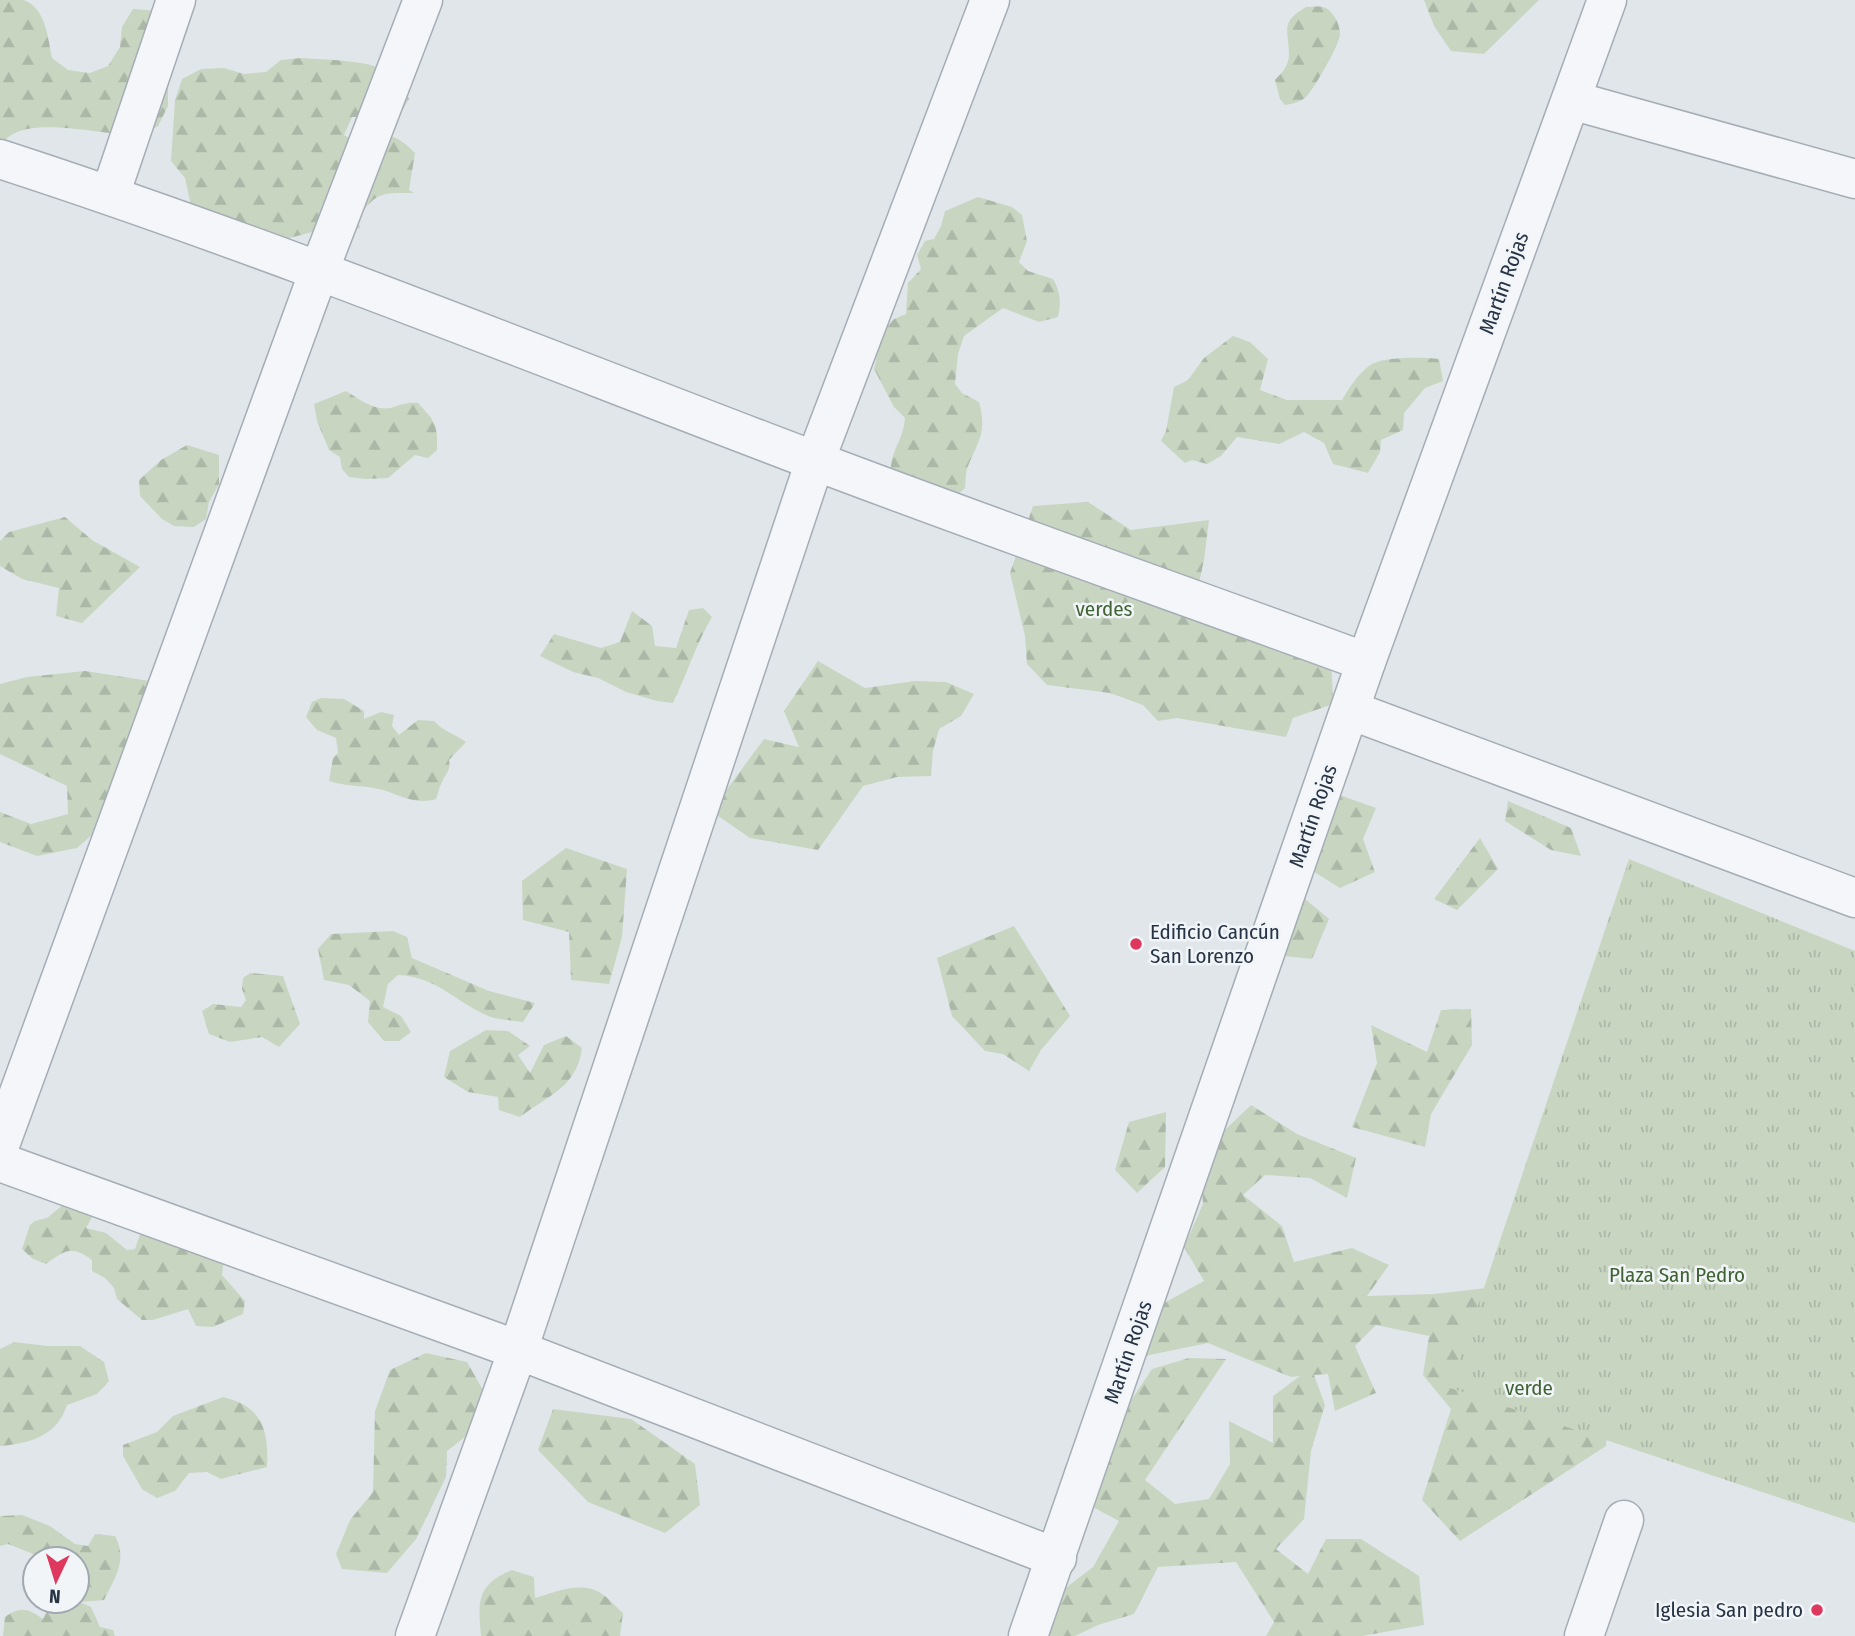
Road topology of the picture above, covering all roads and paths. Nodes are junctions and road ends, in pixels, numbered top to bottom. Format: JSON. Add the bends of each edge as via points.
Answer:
{"nodes":[{"id":1,"x":176,"y":0,"type":"edge"},
{"id":2,"x":423,"y":0,"type":"edge"},
{"id":3,"x":990,"y":0,"type":"edge"},
{"id":4,"x":1607,"y":0,"type":"edge"},
{"id":5,"x":1571,"y":100,"type":"junction"},
{"id":6,"x":0,"y":159,"type":"edge"},
{"id":7,"x":1855,"y":178,"type":"edge"},
{"id":8,"x":110,"y":195,"type":"junction"},
{"id":9,"x":319,"y":271,"type":"junction"},
{"id":10,"x":815,"y":461,"type":"junction"},
{"id":11,"x":1366,"y":662,"type":"junction"},
{"id":12,"x":1350,"y":710,"type":"junction"},
{"id":13,"x":1855,"y":898,"type":"edge"},
{"id":14,"x":0,"y":1145,"type":"edge"},
{"id":15,"x":0,"y":1162,"type":"edge"},
{"id":16,"x":519,"y":1350,"type":"junction"},
{"id":17,"x":1624,"y":1520,"type":"dead end"},
{"id":18,"x":1057,"y":1558,"type":"junction"},
{"id":19,"x":415,"y":1636,"type":"edge"},
{"id":20,"x":1028,"y":1636,"type":"edge"},
{"id":21,"x":1584,"y":1636,"type":"edge"}],
"edges":[{"from":1,"to":8,"type":"street"},
{"from":2,"to":9,"type":"street"},
{"from":3,"to":10,"type":"street"},
{"from":4,"to":5,"type":"street","name":"Martín Rojas"},
{"from":5,"to":7,"type":"street"},
{"from":5,"to":11,"type":"street","name":"Martín Rojas"},
{"from":6,"to":8,"type":"street"},
{"from":8,"to":9,"type":"street"},
{"from":9,"to":10,"type":"street"},
{"from":9,"to":14,"type":"street"},
{"from":10,"to":11,"type":"street"},
{"from":10,"to":16,"type":"street"},
{"from":11,"to":12,"type":"street","name":"Martín Rojas"},
{"from":12,"to":13,"type":"street"},
{"from":12,"to":18,"type":"street","name":"Martín Rojas"},
{"from":15,"to":16,"type":"street"},
{"from":16,"to":18,"type":"street"},
{"from":16,"to":19,"type":"street"},
{"from":17,"to":21,"type":"street"},
{"from":18,"to":20,"type":"street","name":"Martín Rojas"}]}
